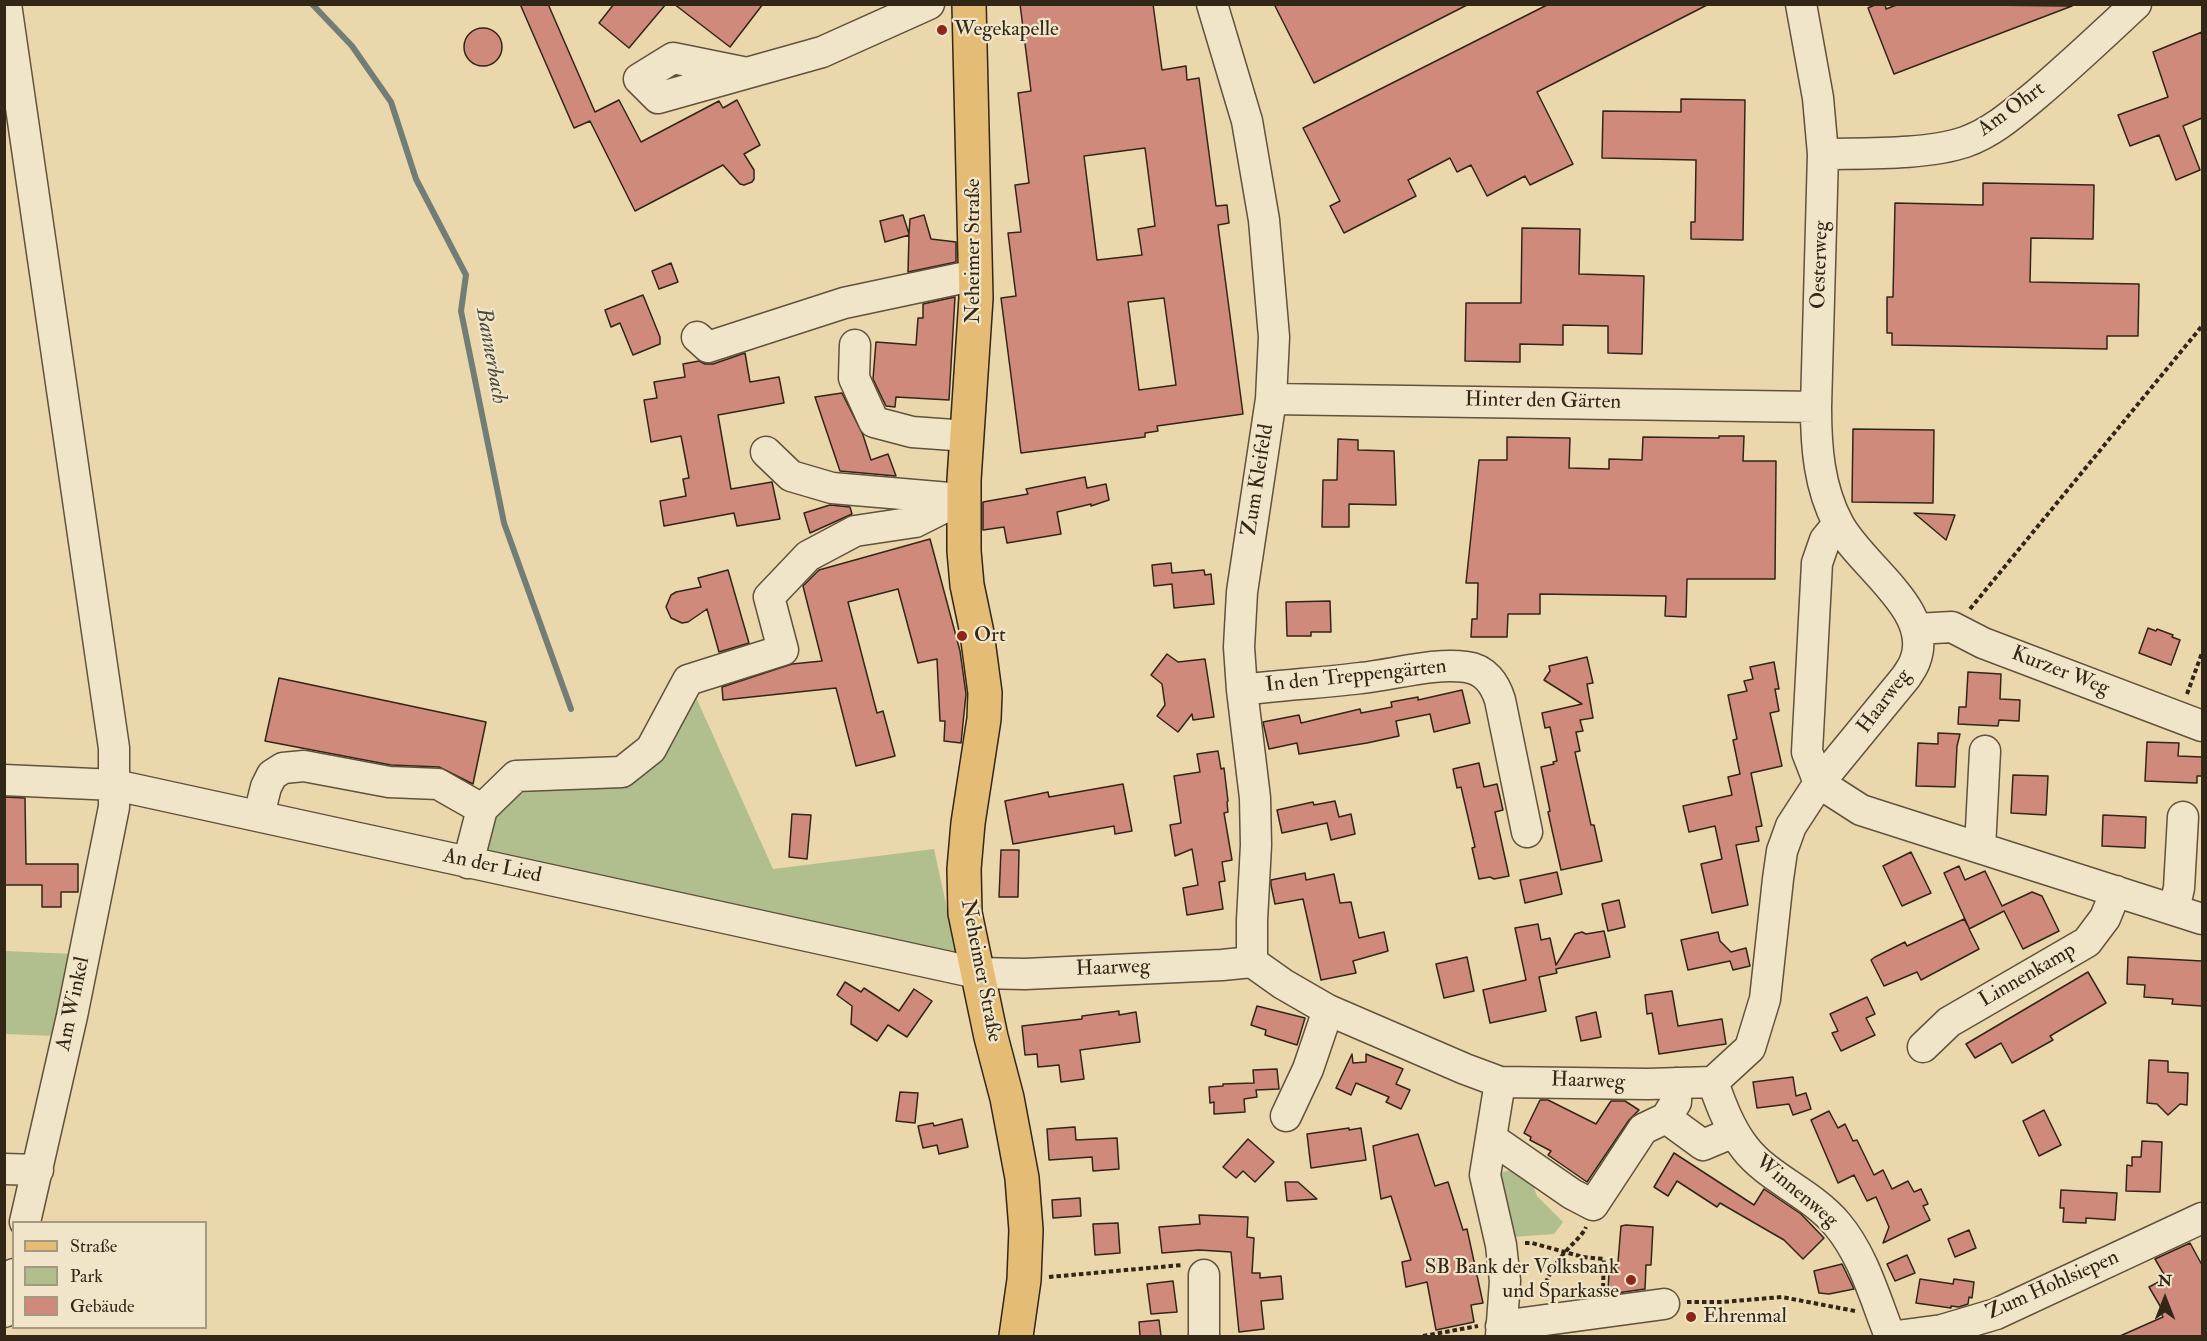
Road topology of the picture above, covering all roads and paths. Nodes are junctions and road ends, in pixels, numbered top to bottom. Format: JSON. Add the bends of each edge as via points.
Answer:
{"nodes":[{"id":1,"x":6,"y":4,"type":"edge"},
{"id":2,"x":929,"y":4,"type":"edge"},
{"id":3,"x":969,"y":4,"type":"edge"},
{"id":4,"x":1212,"y":4,"type":"edge"},
{"id":5,"x":1801,"y":4,"type":"edge"},
{"id":6,"x":2136,"y":4,"type":"edge"},
{"id":7,"x":747,"y":73,"type":"dead end"},
{"id":8,"x":1823,"y":154,"type":"junction"},
{"id":9,"x":976,"y":275,"type":"junction"},
{"id":10,"x":2202,"y":326,"type":"edge"},
{"id":11,"x":697,"y":338,"type":"dead end"},
{"id":12,"x":855,"y":345,"type":"dead end"},
{"id":13,"x":1271,"y":399,"type":"junction"},
{"id":14,"x":1816,"y":407,"type":"junction"},
{"id":15,"x":967,"y":436,"type":"junction"},
{"id":16,"x":766,"y":452,"type":"dead end"},
{"id":17,"x":962,"y":498,"type":"junction"},
{"id":18,"x":1838,"y":524,"type":"junction"},
{"id":19,"x":1952,"y":627,"type":"junction"},
{"id":20,"x":1916,"y":629,"type":"junction"},
{"id":21,"x":2202,"y":653,"type":"edge"},
{"id":22,"x":1242,"y":690,"type":"junction"},
{"id":23,"x":2190,"y":722,"type":"edge"},
{"id":24,"x":1985,"y":751,"type":"dead end"},
{"id":25,"x":4,"y":780,"type":"edge"},
{"id":26,"x":1819,"y":783,"type":"junction"},
{"id":27,"x":115,"y":785,"type":"junction"},
{"id":28,"x":482,"y":808,"type":"junction"},
{"id":29,"x":259,"y":815,"type":"junction"},
{"id":30,"x":2183,"y":817,"type":"dead end"},
{"id":31,"x":1527,"y":832,"type":"dead end"},
{"id":32,"x":1980,"y":848,"type":"junction"},
{"id":33,"x":468,"y":862,"type":"junction"},
{"id":34,"x":2116,"y":891,"type":"junction"},
{"id":35,"x":2174,"y":910,"type":"junction"},
{"id":36,"x":2202,"y":920,"type":"edge"},
{"id":37,"x":1252,"y":962,"type":"junction"},
{"id":38,"x":977,"y":973,"type":"junction"},
{"id":39,"x":1328,"y":1010,"type":"junction"},
{"id":40,"x":1923,"y":1047,"type":"dead end"},
{"id":41,"x":1500,"y":1082,"type":"junction"},
{"id":42,"x":1713,"y":1082,"type":"junction"},
{"id":43,"x":1676,"y":1083,"type":"junction"},
{"id":44,"x":1286,"y":1116,"type":"dead end"},
{"id":45,"x":1666,"y":1118,"type":"junction"},
{"id":46,"x":1734,"y":1132,"type":"junction"},
{"id":47,"x":1491,"y":1138,"type":"junction"},
{"id":48,"x":4,"y":1169,"type":"edge"},
{"id":49,"x":38,"y":1170,"type":"junction"},
{"id":50,"x":1593,"y":1205,"type":"junction"},
{"id":51,"x":2202,"y":1218,"type":"edge"},
{"id":52,"x":25,"y":1221,"type":"edge"},
{"id":53,"x":1501,"y":1245,"type":"junction"},
{"id":54,"x":1565,"y":1252,"type":"junction"},
{"id":55,"x":1204,"y":1275,"type":"joint"},
{"id":56,"x":1024,"y":1280,"type":"junction"},
{"id":57,"x":12,"y":1282,"type":"edge"},
{"id":58,"x":1675,"y":1303,"type":"joint"},
{"id":59,"x":4,"y":1312,"type":"edge"},
{"id":60,"x":1602,"y":1313,"type":"junction"},
{"id":61,"x":1536,"y":1322,"type":"junction"},
{"id":62,"x":1890,"y":1330,"type":"edge"},
{"id":63,"x":1501,"y":1331,"type":"edge"},
{"id":64,"x":1016,"y":1336,"type":"edge"},
{"id":65,"x":1203,"y":1336,"type":"edge"},
{"id":66,"x":1423,"y":1336,"type":"edge"}],
"edges":[{"from":1,"to":27,"type":"street","name":"Am Winkel","via":[[114,747]]},
{"from":2,"to":7,"type":"street","via":[[822,52]]},
{"from":3,"to":9,"type":"main road","name":"Neheimer Straße"},
{"from":4,"to":13,"type":"street","name":"Zum Kleifeld","via":[[1247,121],[1263,220],[1274,337]]},
{"from":5,"to":8,"type":"street","name":"Oesterweg","via":[[1818,98]]},
{"from":6,"to":8,"type":"street","name":"Am Ohrt","via":[[2059,75],[1987,133],[1938,148]]},
{"from":8,"to":14,"type":"street","name":"Oesterweg"},
{"from":9,"to":11,"type":"street","via":[[844,303],[708,346]]},
{"from":9,"to":15,"type":"main road","name":"Neheimer Straße"},
{"from":10,"to":19,"type":"path","via":[[1979,601]]},
{"from":12,"to":15,"type":"street","via":[[854,378],[874,422],[912,432]]},
{"from":13,"to":14,"type":"street","name":"Hinter den Gärten"},
{"from":13,"to":22,"type":"street","name":"Zum Kleifeld","via":[[1242,592]]},
{"from":14,"to":18,"type":"street","name":"Oesterweg","via":[[1820,469]]},
{"from":15,"to":17,"type":"main road","name":"Neheimer Straße"},
{"from":16,"to":17,"type":"street","via":[[791,476],[832,488]]},
{"from":17,"to":28,"type":"street","via":[[915,522],[855,531],[808,556],[769,597],[783,650],[688,680],[651,749],[622,772],[516,776]]},
{"from":17,"to":38,"type":"main road","name":"Neheimer Straße","via":[[967,585],[985,693],[964,869],[965,914]]},
{"from":18,"to":20,"type":"street","name":"Oesterweg","via":[[1910,611]]},
{"from":18,"to":26,"type":"street","via":[[1825,540],[1817,563],[1807,752]]},
{"from":19,"to":20,"type":"street"},
{"from":19,"to":23,"type":"street","name":"Kurzer Weg","via":[[1983,643]]},
{"from":20,"to":26,"type":"street","name":"Haarweg","via":[[1915,661],[1906,677]]},
{"from":21,"to":23,"type":"path"},
{"from":22,"to":31,"type":"street","name":"In den Treppengärten","via":[[1446,666],[1477,670],[1489,678],[1500,700]]},
{"from":22,"to":37,"type":"street","name":"Zum Kleifeld","via":[[1255,798]]},
{"from":24,"to":32,"type":"street"},
{"from":25,"to":27,"type":"street","name":"An der Lied"},
{"from":26,"to":32,"type":"street","via":[[1861,810]]},
{"from":26,"to":42,"type":"street","name":"Haarweg","via":[[1791,826],[1782,851],[1765,999],[1750,1048]]},
{"from":27,"to":29,"type":"street","name":"An der Lied"},
{"from":27,"to":49,"type":"street","name":"Am Winkel","via":[[114,807]]},
{"from":28,"to":29,"type":"street","via":[[438,784],[389,782],[304,766],[283,768],[272,775]]},
{"from":28,"to":33,"type":"street"},
{"from":29,"to":33,"type":"street","name":"An der Lied"},
{"from":30,"to":35,"type":"street"},
{"from":32,"to":34,"type":"street"},
{"from":33,"to":38,"type":"street","name":"An der Lied"},
{"from":34,"to":35,"type":"street"},
{"from":34,"to":40,"type":"street","name":"Linnenkamp","via":[[2105,918],[2087,942],[1949,1022]]},
{"from":35,"to":36,"type":"street"},
{"from":37,"to":38,"type":"street","name":"Haarweg"},
{"from":37,"to":39,"type":"street","name":"Haarweg"},
{"from":38,"to":56,"type":"main road","name":"Neheimer Straße","via":[[1022,1178]]},
{"from":39,"to":41,"type":"street","name":"Haarweg"},
{"from":39,"to":44,"type":"street","via":[[1308,1069]]},
{"from":41,"to":43,"type":"street","name":"Haarweg"},
{"from":41,"to":47,"type":"street"},
{"from":42,"to":43,"type":"street","name":"Haarweg"},
{"from":42,"to":46,"type":"street","name":"Winnenweg"},
{"from":43,"to":45,"type":"street","via":[[1676,1102]]},
{"from":45,"to":46,"type":"street","via":[[1703,1145]]},
{"from":45,"to":50,"type":"street","via":[[1643,1129]]},
{"from":46,"to":62,"type":"street","name":"Winnenweg","via":[[1762,1165],[1806,1195],[1838,1225],[1853,1246]]},
{"from":47,"to":50,"type":"street"},
{"from":47,"to":53,"type":"street","via":[[1485,1175]]},
{"from":48,"to":49,"type":"street"},
{"from":49,"to":52,"type":"street","name":"Am Winkel"},
{"from":50,"to":54,"type":"path","via":[[1584,1232]]},
{"from":51,"to":62,"type":"street","name":"Zum Hohlsiepen","via":[[1996,1314],[1942,1330]]},
{"from":53,"to":54,"type":"path","via":[[1532,1243]]},
{"from":53,"to":63,"type":"street","via":[[1505,1281]]},
{"from":54,"to":60,"type":"path","via":[[1604,1259]]},
{"from":54,"to":61,"type":"path","via":[[1544,1284]]},
{"from":55,"to":56,"type":"path","via":[[1184,1264]]},
{"from":55,"to":65,"type":"street"},
{"from":56,"to":64,"type":"main road","name":"Neheimer Straße"},
{"from":57,"to":59,"type":"street"},
{"from":58,"to":60,"type":"street"},
{"from":58,"to":62,"type":"path","via":[[1782,1297]]},
{"from":60,"to":61,"type":"street"},
{"from":61,"to":63,"type":"street"},
{"from":63,"to":66,"type":"path","via":[[1474,1326]]}]}
